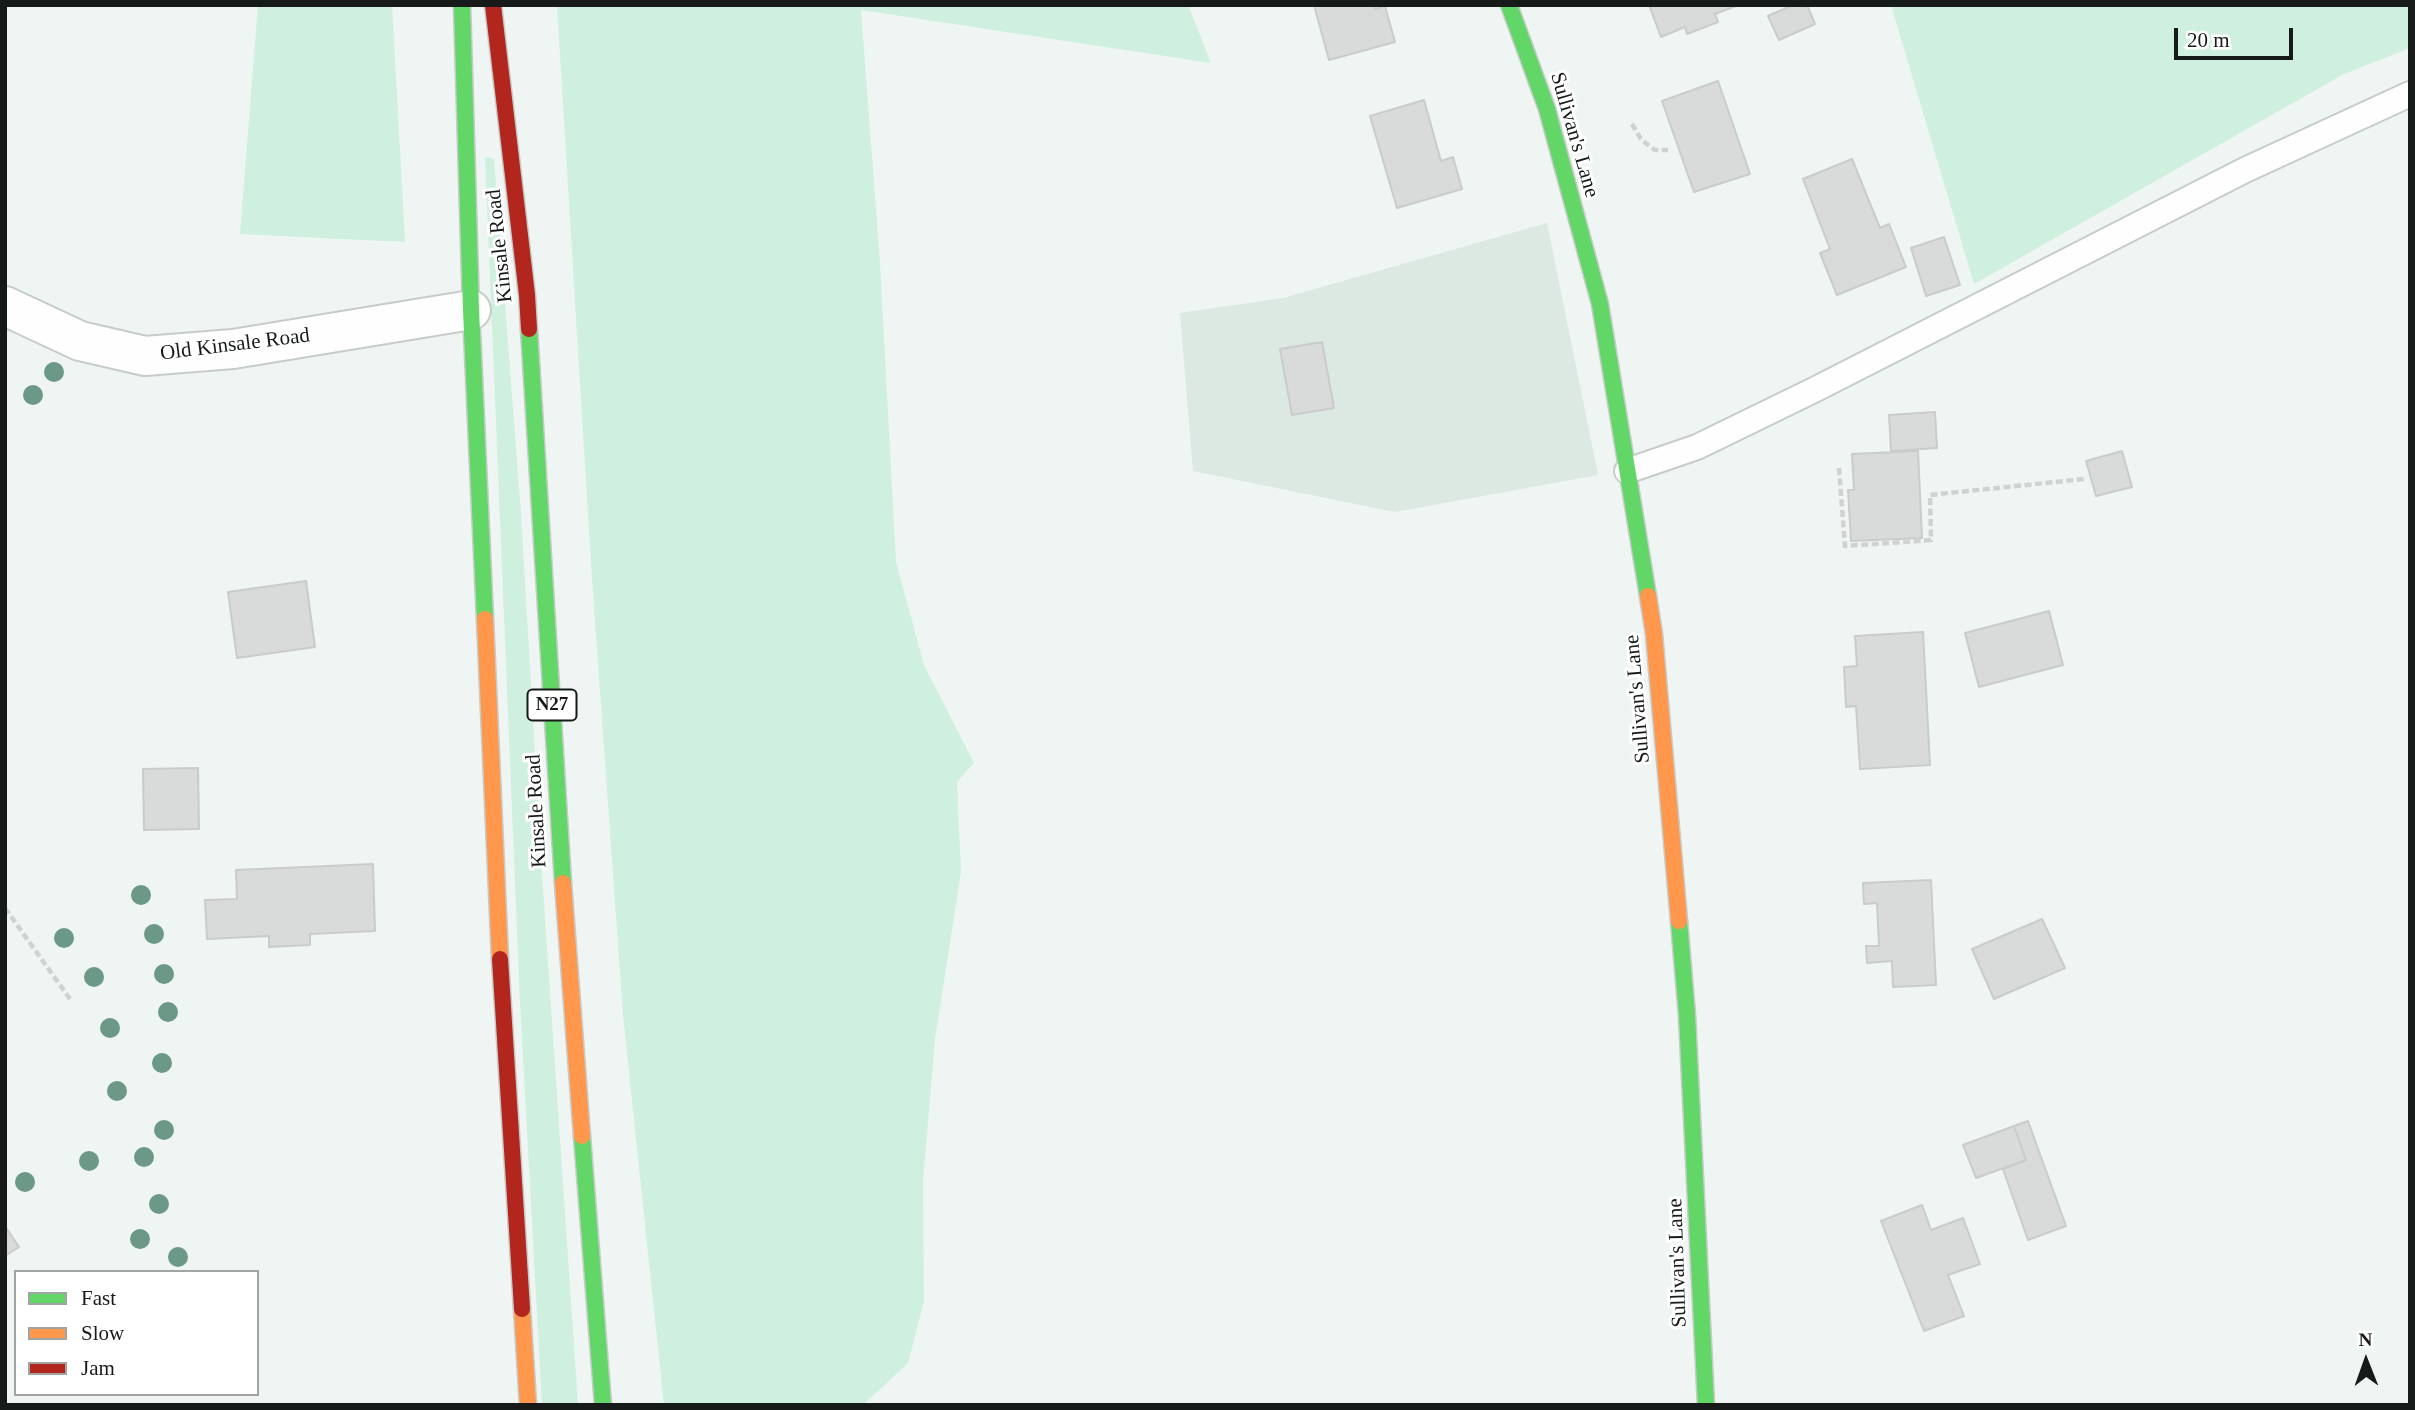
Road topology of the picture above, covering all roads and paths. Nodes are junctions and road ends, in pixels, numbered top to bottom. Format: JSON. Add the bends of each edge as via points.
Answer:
{"nodes":[{"id":1,"x":462,"y":5,"type":"edge"},
{"id":2,"x":494,"y":5,"type":"edge"},
{"id":3,"x":1510,"y":5,"type":"edge"},
{"id":4,"x":2410,"y":94,"type":"edge"},
{"id":5,"x":1632,"y":124,"type":"dead end"},
{"id":6,"x":1668,"y":150,"type":"dead end"},
{"id":7,"x":5,"y":306,"type":"edge"},
{"id":8,"x":471,"y":310,"type":"junction"},
{"id":9,"x":1839,"y":468,"type":"dead end"},
{"id":10,"x":1628,"y":471,"type":"junction"},
{"id":11,"x":2084,"y":479,"type":"dead end"},
{"id":12,"x":5,"y":908,"type":"edge"},
{"id":13,"x":70,"y":999,"type":"dead end"},
{"id":14,"x":528,"y":1405,"type":"edge"},
{"id":15,"x":603,"y":1405,"type":"edge"},
{"id":16,"x":1706,"y":1405,"type":"edge"}],
"edges":[{"from":1,"to":8,"type":"main road","name":"Kinsale Road"},
{"from":2,"to":15,"type":"main road","name":"Kinsale Road","number":"N27","via":[[527,295],[566,933]]},
{"from":3,"to":10,"type":"main road","name":"Sullivan's Lane","via":[[1547,109],[1600,304]]},
{"from":4,"to":10,"type":"lane","via":[[2245,170],[1709,442]]},
{"from":5,"to":6,"type":"path","via":[[1649,146]]},
{"from":7,"to":8,"type":"street","name":"Old Kinsale Road","via":[[80,341],[145,356],[233,349]]},
{"from":8,"to":14,"type":"main road","name":"Kinsale Road","via":[[498,922]]},
{"from":9,"to":11,"type":"path","via":[[1845,546],[1931,540],[1930,495]]},
{"from":10,"to":16,"type":"main road","name":"Sullivan's Lane","via":[[1654,634],[1686,1001]]},
{"from":12,"to":13,"type":"path"}]}
